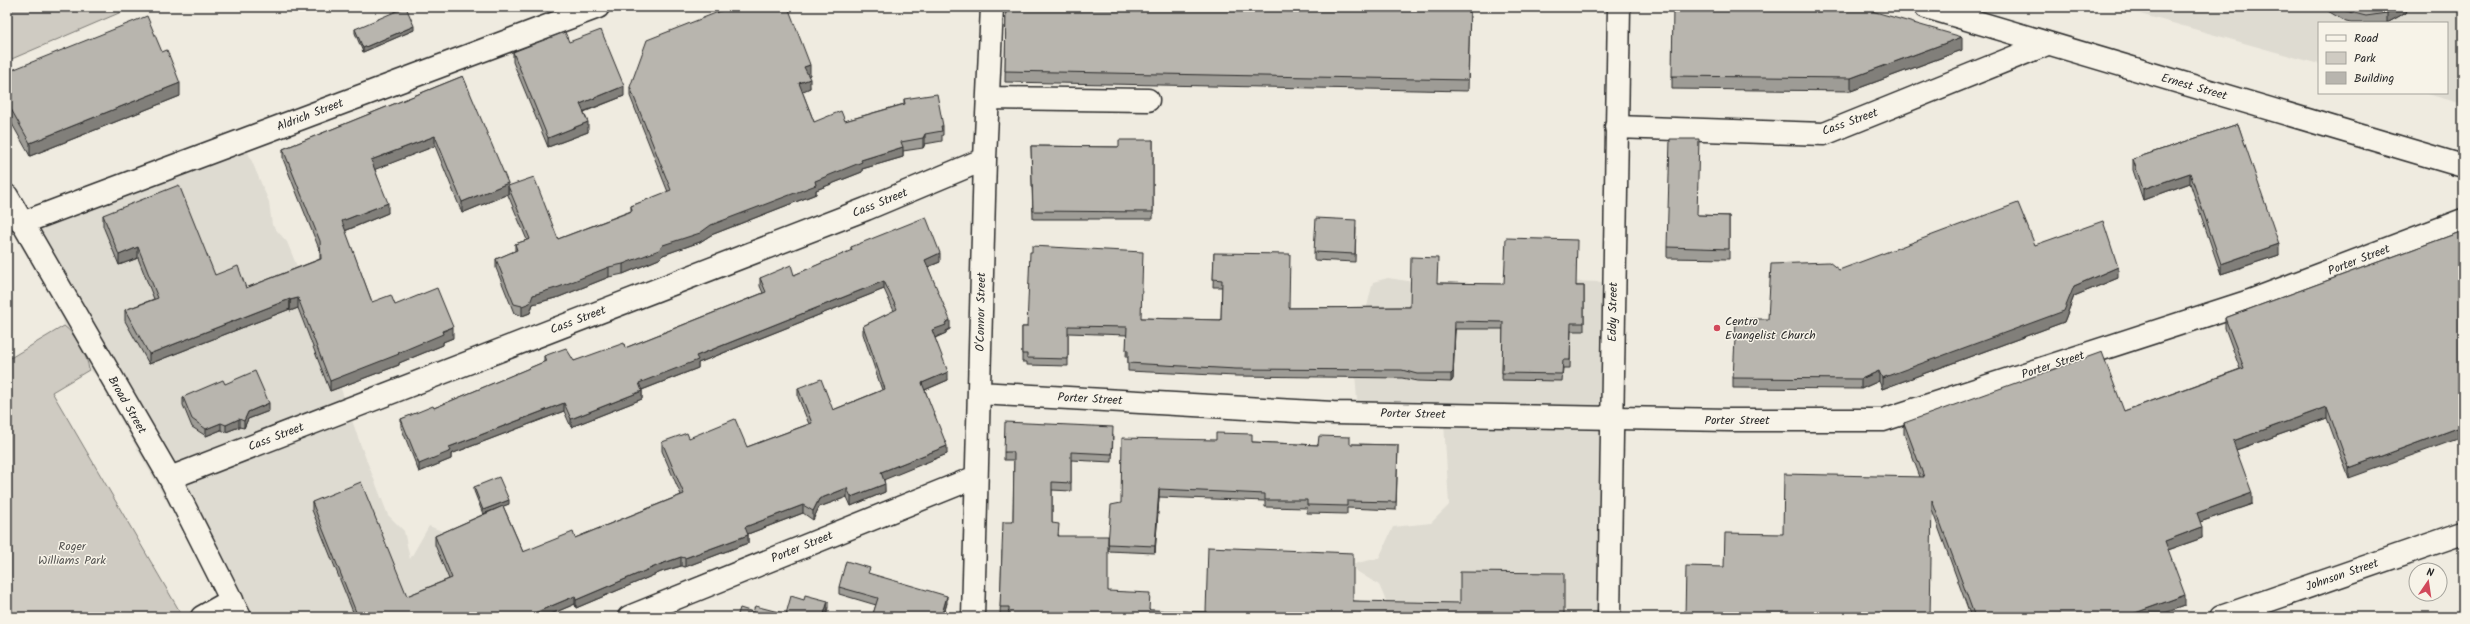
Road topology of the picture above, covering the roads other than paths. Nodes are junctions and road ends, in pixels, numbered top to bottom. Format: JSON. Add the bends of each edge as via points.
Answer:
{"nodes":[{"id":1,"x":598,"y":7,"type":"edge"},
{"id":2,"x":992,"y":7,"type":"edge"},
{"id":3,"x":1619,"y":7,"type":"edge"},
{"id":4,"x":1926,"y":7,"type":"edge"},
{"id":5,"x":2047,"y":44,"type":"junction"},
{"id":6,"x":989,"y":98,"type":"junction"},
{"id":7,"x":1148,"y":100,"type":"dead end"},
{"id":8,"x":1616,"y":127,"type":"junction"},
{"id":9,"x":985,"y":160,"type":"junction"},
{"id":10,"x":2463,"y":166,"type":"edge"},
{"id":11,"x":7,"y":196,"type":"edge"},
{"id":12,"x":2463,"y":220,"type":"edge"},
{"id":13,"x":22,"y":223,"type":"junction"},
{"id":14,"x":978,"y":393,"type":"junction"},
{"id":15,"x":1612,"y":418,"type":"junction"},
{"id":16,"x":976,"y":477,"type":"junction"},
{"id":17,"x":170,"y":478,"type":"junction"},
{"id":18,"x":2463,"y":533,"type":"edge"},
{"id":19,"x":236,"y":608,"type":"edge"},
{"id":20,"x":202,"y":617,"type":"edge"},
{"id":21,"x":629,"y":617,"type":"edge"},
{"id":22,"x":973,"y":617,"type":"edge"},
{"id":23,"x":1609,"y":617,"type":"edge"},
{"id":24,"x":2221,"y":617,"type":"edge"}],
"edges":[{"from":1,"to":13,"type":"street","name":"Aldrich Street"},
{"from":2,"to":6,"type":"street","name":"O'Connor Street"},
{"from":3,"to":8,"type":"street","name":"Eddy Street"},
{"from":4,"to":5,"type":"street","name":"Ernest Street"},
{"from":5,"to":8,"type":"street","name":"Cass Street","via":[[1824,134]]},
{"from":5,"to":10,"type":"street","name":"Ernest Street"},
{"from":6,"to":7,"type":"street"},
{"from":6,"to":9,"type":"street","name":"O'Connor Street"},
{"from":8,"to":15,"type":"street","name":"Eddy Street"},
{"from":9,"to":14,"type":"street","name":"O'Connor Street"},
{"from":9,"to":17,"type":"street","name":"Cass Street","via":[[866,209]]},
{"from":11,"to":13,"type":"street","name":"Broad Street"},
{"from":12,"to":15,"type":"street","name":"Porter Street","via":[[2250,301],[1883,420]]},
{"from":13,"to":17,"type":"street","name":"Broad Street"},
{"from":14,"to":15,"type":"street","name":"Porter Street","via":[[1333,412]]},
{"from":14,"to":16,"type":"street","name":"O'Connor Street"},
{"from":15,"to":23,"type":"street","name":"Eddy Street"},
{"from":16,"to":21,"type":"street","name":"Porter Street"},
{"from":16,"to":22,"type":"street","name":"O'Connor Street"},
{"from":17,"to":19,"type":"street","name":"Broad Street"},
{"from":18,"to":24,"type":"street","name":"Johnson Street"},
{"from":19,"to":20,"type":"street"}]}
